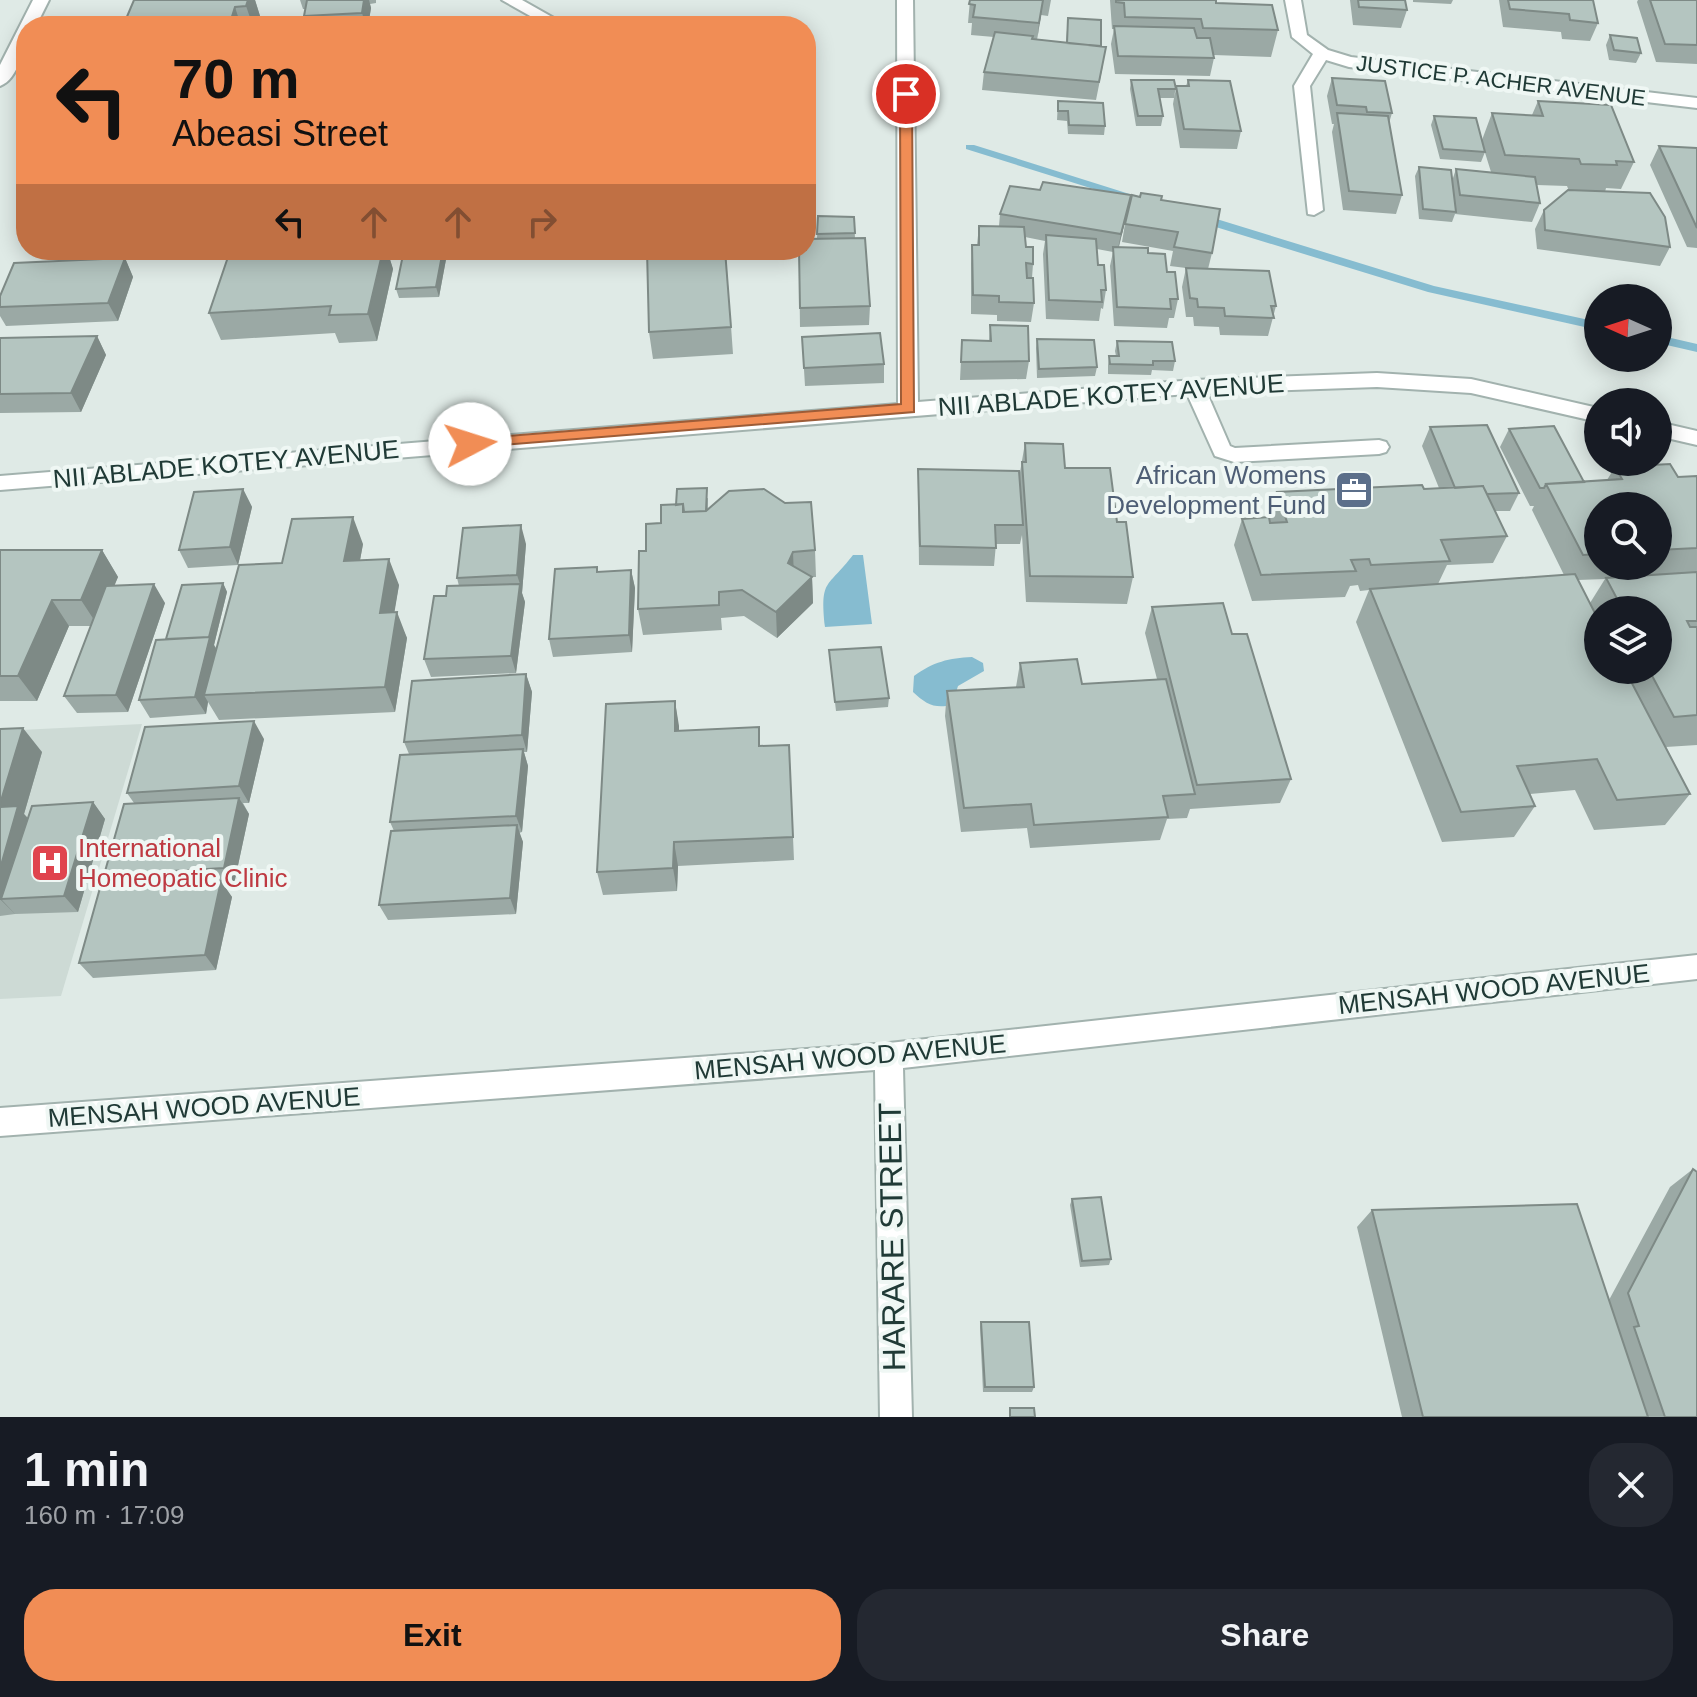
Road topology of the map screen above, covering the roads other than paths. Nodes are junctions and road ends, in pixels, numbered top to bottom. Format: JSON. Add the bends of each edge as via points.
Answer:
{"nodes":[{"id":1,"x":510,"y":0,"type":"edge"},
{"id":2,"x":905,"y":0,"type":"edge"},
{"id":3,"x":1293,"y":0,"type":"edge"},
{"id":4,"x":541,"y":16,"type":"edge"},
{"id":5,"x":16,"y":50,"type":"edge"},
{"id":6,"x":1322,"y":53,"type":"junction"},
{"id":7,"x":0,"y":81,"type":"edge"},
{"id":8,"x":1697,"y":103,"type":"edge"},
{"id":9,"x":1314,"y":210,"type":"dead end"},
{"id":10,"x":1194,"y":387,"type":"junction"},
{"id":11,"x":908,"y":408,"type":"junction"},
{"id":12,"x":1584,"y":412,"type":"edge"},
{"id":13,"x":1672,"y":432,"type":"edge"},
{"id":14,"x":1697,"y":438,"type":"edge"},
{"id":15,"x":1379,"y":447,"type":"dead end"},
{"id":16,"x":0,"y":483,"type":"edge"},
{"id":17,"x":1697,"y":967,"type":"edge"},
{"id":18,"x":889,"y":1056,"type":"junction"},
{"id":19,"x":0,"y":1122,"type":"edge"},
{"id":20,"x":896,"y":1417,"type":"edge"}],
"edges":[{"from":1,"to":4,"type":"street"},
{"from":2,"to":11,"type":"street"},
{"from":3,"to":6,"type":"street","name":"JUSTICE P. ACHER AVENUE","via":[[1300,37]]},
{"from":5,"to":7,"type":"street"},
{"from":6,"to":8,"type":"street","name":"JUSTICE P. ACHER AVENUE","via":[[1349,62]]},
{"from":6,"to":9,"type":"street","via":[[1302,86]]},
{"from":10,"to":11,"type":"street","name":"NII ABLADE KOTEY AVENUE"},
{"from":10,"to":12,"type":"street","name":"NII ABLADE KOTEY AVENUE","via":[[1377,380],[1471,386]]},
{"from":10,"to":15,"type":"street","via":[[1216,443],[1234,455]]},
{"from":11,"to":16,"type":"street","name":"NII ABLADE KOTEY AVENUE"},
{"from":13,"to":14,"type":"street"},
{"from":17,"to":18,"type":"street","name":"MENSAH WOOD AVENUE"},
{"from":18,"to":19,"type":"street","name":"MENSAH WOOD AVENUE"},
{"from":18,"to":20,"type":"street","name":"HARARE STREET"}]}
